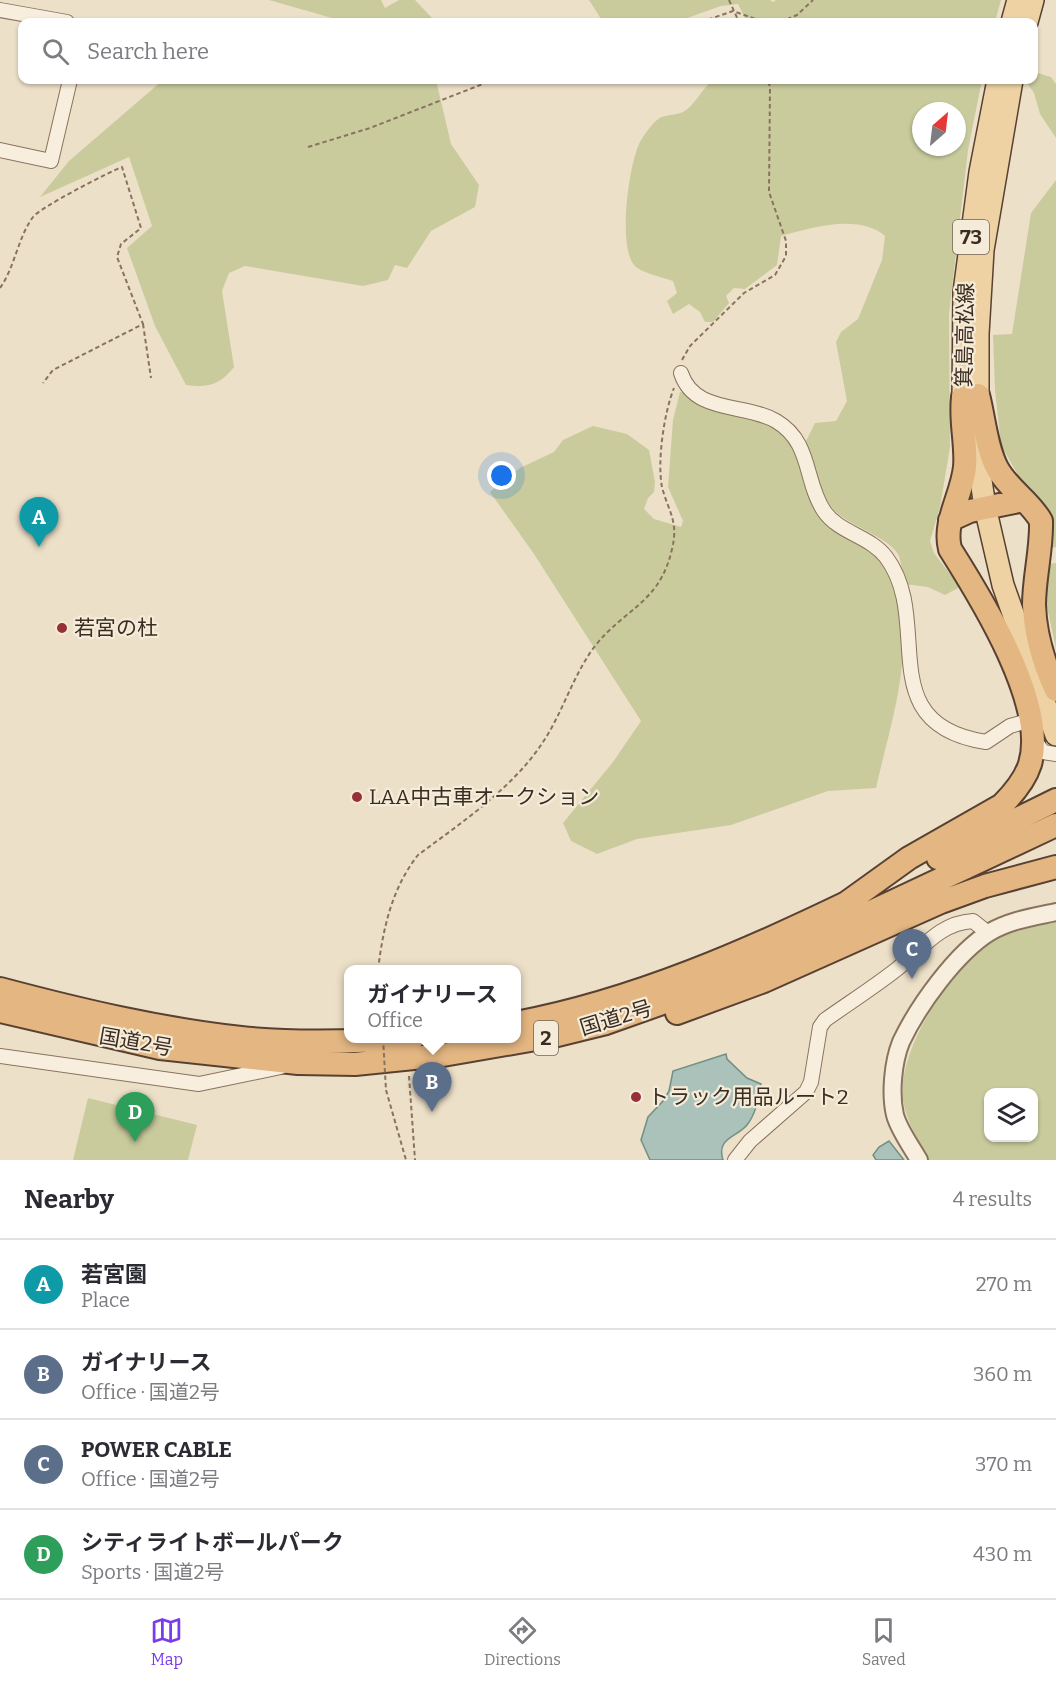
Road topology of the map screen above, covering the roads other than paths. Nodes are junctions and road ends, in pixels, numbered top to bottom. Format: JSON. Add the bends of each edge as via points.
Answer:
{"nodes":[{"id":1,"x":1018,"y":0,"type":"edge"},
{"id":2,"x":1034,"y":0,"type":"edge"},
{"id":3,"x":1,"y":15,"type":"edge"},
{"id":4,"x":29,"y":18,"type":"edge"},
{"id":5,"x":1013,"y":18,"type":"edge"},
{"id":6,"x":1028,"y":18,"type":"edge"},
{"id":7,"x":69,"y":84,"type":"edge"},
{"id":8,"x":997,"y":84,"type":"edge"},
{"id":9,"x":1011,"y":84,"type":"edge"},
{"id":10,"x":0,"y":150,"type":"edge"},
{"id":11,"x":681,"y":373,"type":"road end"},
{"id":12,"x":971,"y":396,"type":"junction"},
{"id":13,"x":1024,"y":500,"type":"junction"},
{"id":14,"x":985,"y":507,"type":"junction"},
{"id":15,"x":950,"y":520,"type":"junction"},
{"id":16,"x":1056,"y":690,"type":"edge"},
{"id":17,"x":1032,"y":729,"type":"junction"},
{"id":18,"x":1056,"y":735,"type":"edge"},
{"id":19,"x":1056,"y":753,"type":"edge"},
{"id":20,"x":1056,"y":800,"type":"edge"},
{"id":21,"x":1056,"y":825,"type":"edge"},
{"id":22,"x":1056,"y":867,"type":"edge"},
{"id":23,"x":845,"y":904,"type":"junction"},
{"id":24,"x":1056,"y":912,"type":"edge"},
{"id":25,"x":988,"y":933,"type":"junction"},
{"id":26,"x":0,"y":989,"type":"edge"},
{"id":27,"x":0,"y":1011,"type":"edge"},
{"id":28,"x":521,"y":1022,"type":"edge"},
{"id":29,"x":553,"y":1036,"type":"junction"},
{"id":30,"x":521,"y":1039,"type":"edge"},
{"id":31,"x":470,"y":1043,"type":"edge"},
{"id":32,"x":411,"y":1048,"type":"edge"},
{"id":33,"x":0,"y":1056,"type":"edge"},
{"id":34,"x":298,"y":1063,"type":"junction"},
{"id":35,"x":735,"y":1160,"type":"edge"},
{"id":36,"x":919,"y":1160,"type":"edge"}],
"edges":[{"from":1,"to":5,"type":"main road"},
{"from":2,"to":6,"type":"main road"},
{"from":3,"to":4,"type":"street"},
{"from":7,"to":10,"type":"street","via":[[51,161]]},
{"from":8,"to":12,"type":"main road","name":"箕島高松線","number":"73","via":[[980,172],[964,292]]},
{"from":9,"to":12,"type":"main road","name":"箕島高松線","number":"73","via":[[983,250]]},
{"from":11,"to":17,"type":"street","via":[[684,383],[705,401],[753,411],[784,426],[803,448],[823,509],[832,521],[884,555],[894,569],[902,594],[908,625],[908,664],[917,699],[927,714],[959,735],[986,742],[1010,726]]},
{"from":12,"to":13,"type":"highway","via":[[997,468]]},
{"from":12,"to":14,"type":"main road","name":"箕島高松線","number":"73"},
{"from":12,"to":15,"type":"highway","via":[[961,416],[965,466]]},
{"from":13,"to":14,"type":"highway"},
{"from":13,"to":16,"type":"highway","via":[[1041,521],[1034,605],[1046,667]]},
{"from":14,"to":15,"type":"highway"},
{"from":14,"to":18,"type":"main road","name":"箕島高松線","number":"73","via":[[1003,585]]},
{"from":15,"to":17,"type":"highway","via":[[946,534],[950,549],[998,631],[1025,697]]},
{"from":17,"to":19,"type":"street","via":[[1043,752]]},
{"from":17,"to":23,"type":"highway","via":[[1030,764],[1014,793],[1002,805],[909,858]]},
{"from":20,"to":23,"type":"highway","name":"国道2号","number":"2"},
{"from":21,"to":29,"type":"highway","name":"国道2号","number":"2","via":[[771,960],[606,1023]]},
{"from":22,"to":29,"type":"highway","via":[[941,902],[704,1004],[625,1030],[590,1036]]},
{"from":23,"to":28,"type":"highway","name":"国道2号","number":"2","via":[[679,975],[617,997]]},
{"from":24,"to":25,"type":"street","via":[[1010,922]]},
{"from":25,"to":35,"type":"street","via":[[973,921],[959,921],[945,928],[899,968],[825,1020],[820,1027],[806,1092],[750,1141]]},
{"from":25,"to":36,"type":"street","via":[[948,971],[901,1044],[894,1069],[895,1116]]},
{"from":26,"to":32,"type":"highway","name":"国道2号","number":"2","via":[[163,1027],[241,1038]]},
{"from":27,"to":34,"type":"highway","name":"国道2号","number":"2","via":[[159,1048]]},
{"from":29,"to":30,"type":"highway","name":"国道2号","number":"2"},
{"from":31,"to":32,"type":"highway","name":"国道2号","number":"2"},
{"from":32,"to":34,"type":"highway","name":"国道2号","number":"2","via":[[355,1064]]},
{"from":33,"to":34,"type":"street","via":[[199,1084]]}]}
